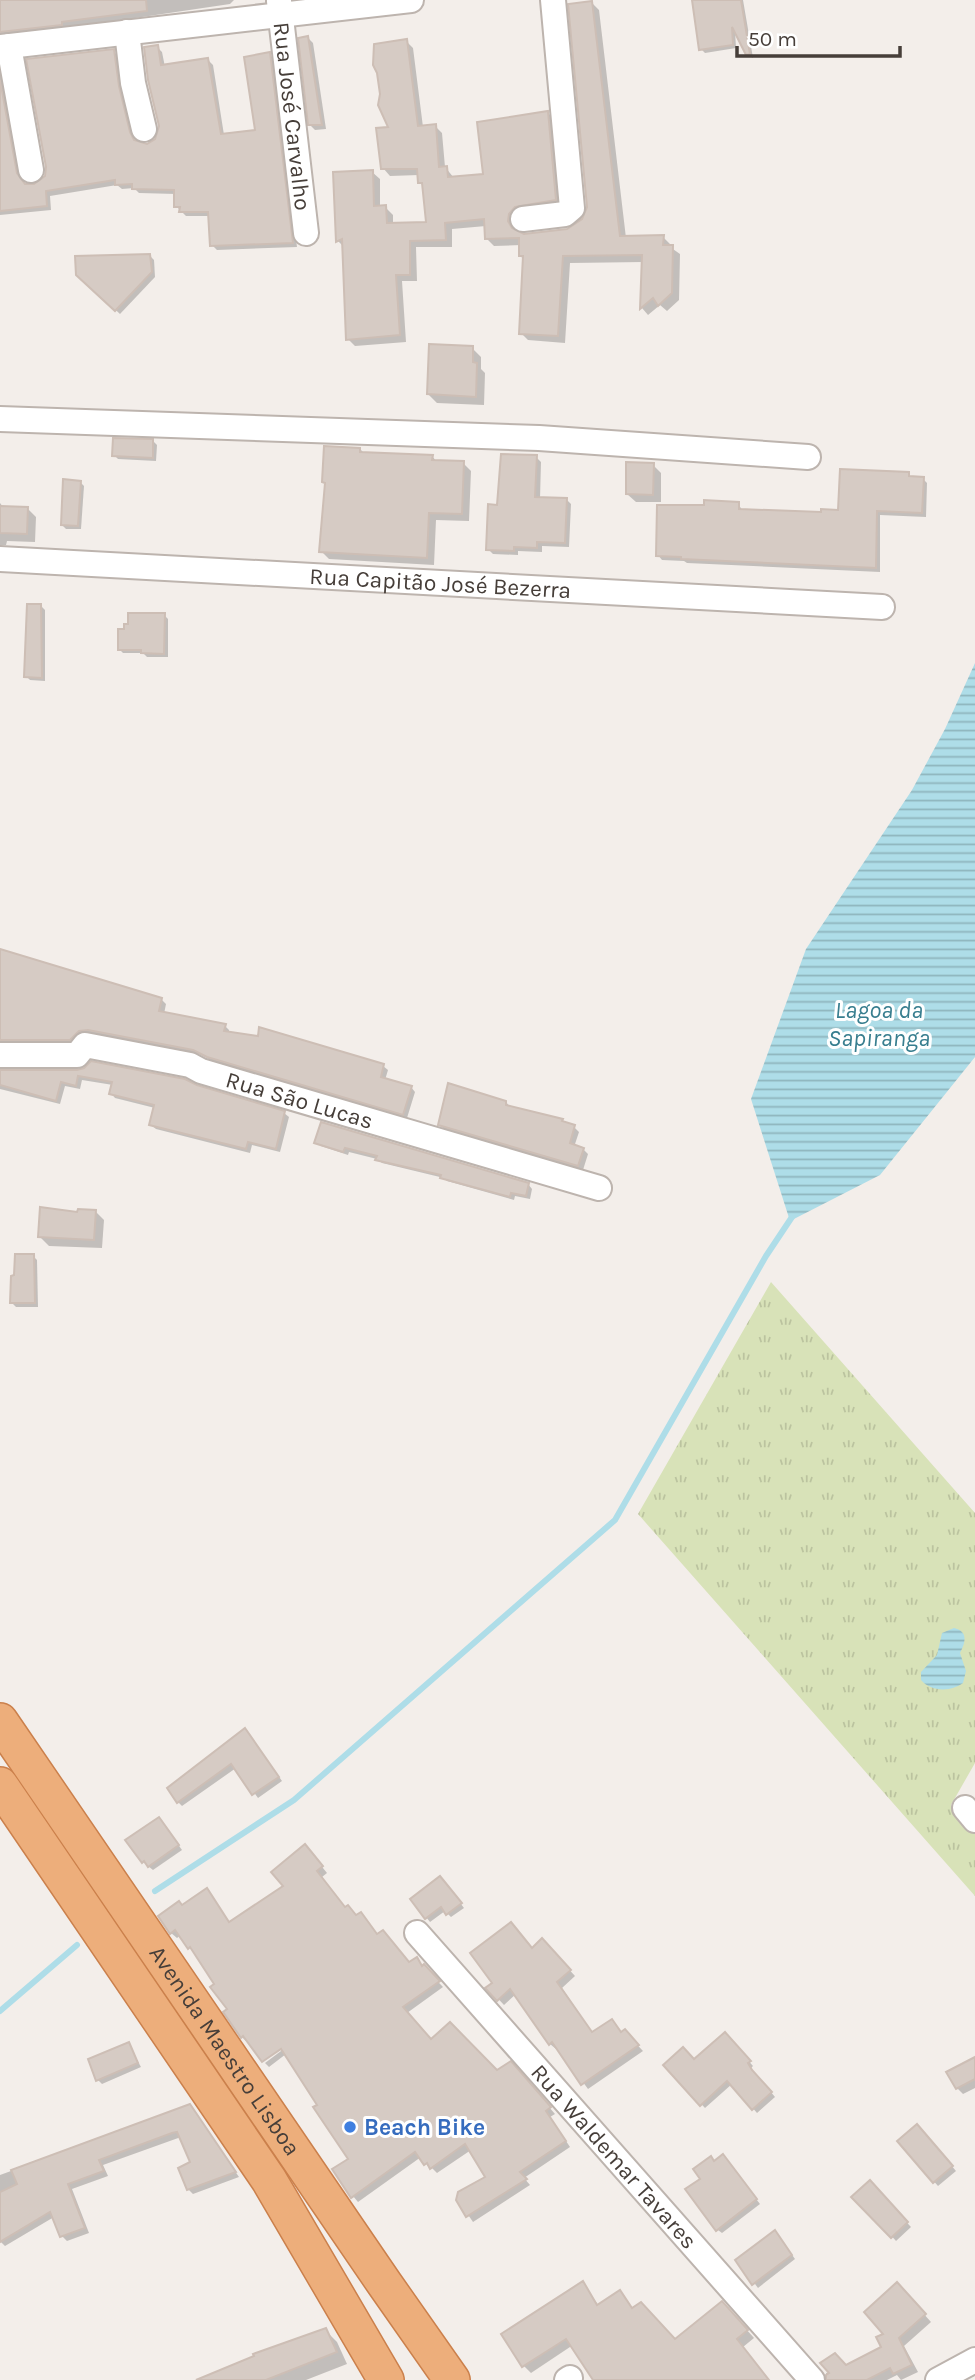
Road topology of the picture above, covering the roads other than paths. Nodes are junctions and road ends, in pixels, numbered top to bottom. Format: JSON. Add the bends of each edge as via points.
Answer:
{"nodes":[{"id":1,"x":411,"y":0,"type":"edge"},
{"id":2,"x":552,"y":0,"type":"edge"},
{"id":3,"x":279,"y":8,"type":"edge"},
{"id":4,"x":127,"y":32,"type":"junction"},
{"id":5,"x":4,"y":46,"type":"edge"},
{"id":6,"x":144,"y":129,"type":"dead end"},
{"id":7,"x":31,"y":170,"type":"dead end"},
{"id":8,"x":523,"y":219,"type":"dead end"},
{"id":9,"x":306,"y":233,"type":"dead end"},
{"id":10,"x":0,"y":419,"type":"edge"},
{"id":11,"x":808,"y":457,"type":"dead end"},
{"id":12,"x":0,"y":559,"type":"edge"},
{"id":13,"x":882,"y":607,"type":"dead end"},
{"id":14,"x":0,"y":1055,"type":"edge"},
{"id":15,"x":599,"y":1188,"type":"dead end"},
{"id":16,"x":0,"y":1720,"type":"edge"},
{"id":17,"x":0,"y":1785,"type":"edge"},
{"id":18,"x":417,"y":1933,"type":"dead end"},
{"id":19,"x":975,"y":2360,"type":"edge"},
{"id":20,"x":386,"y":2380,"type":"edge"},
{"id":21,"x":452,"y":2380,"type":"edge"},
{"id":22,"x":812,"y":2380,"type":"edge"},
{"id":23,"x":938,"y":2380,"type":"edge"}],
"edges":[{"from":1,"to":3,"type":"street"},
{"from":2,"to":8,"type":"street","via":[[572,208],[565,214]]},
{"from":3,"to":4,"type":"street"},
{"from":3,"to":9,"type":"street","name":"Rua José Carvalho"},
{"from":4,"to":5,"type":"street"},
{"from":4,"to":6,"type":"street"},
{"from":5,"to":7,"type":"street"},
{"from":10,"to":11,"type":"street","via":[[539,438]]},
{"from":12,"to":13,"type":"street","name":"Rua Capitão José Bezerra"},
{"from":14,"to":15,"type":"street","name":"Rua São Lucas","via":[[77,1055],[85,1045],[190,1065]]},
{"from":16,"to":21,"type":"highway","name":"Avenida Maestro Lisboa"},
{"from":17,"to":20,"type":"highway","name":"Avenida Maestro Lisboa","via":[[269,2180]]},
{"from":18,"to":22,"type":"street","name":"Rua Waldemar Tavares"},
{"from":19,"to":23,"type":"street"}]}
